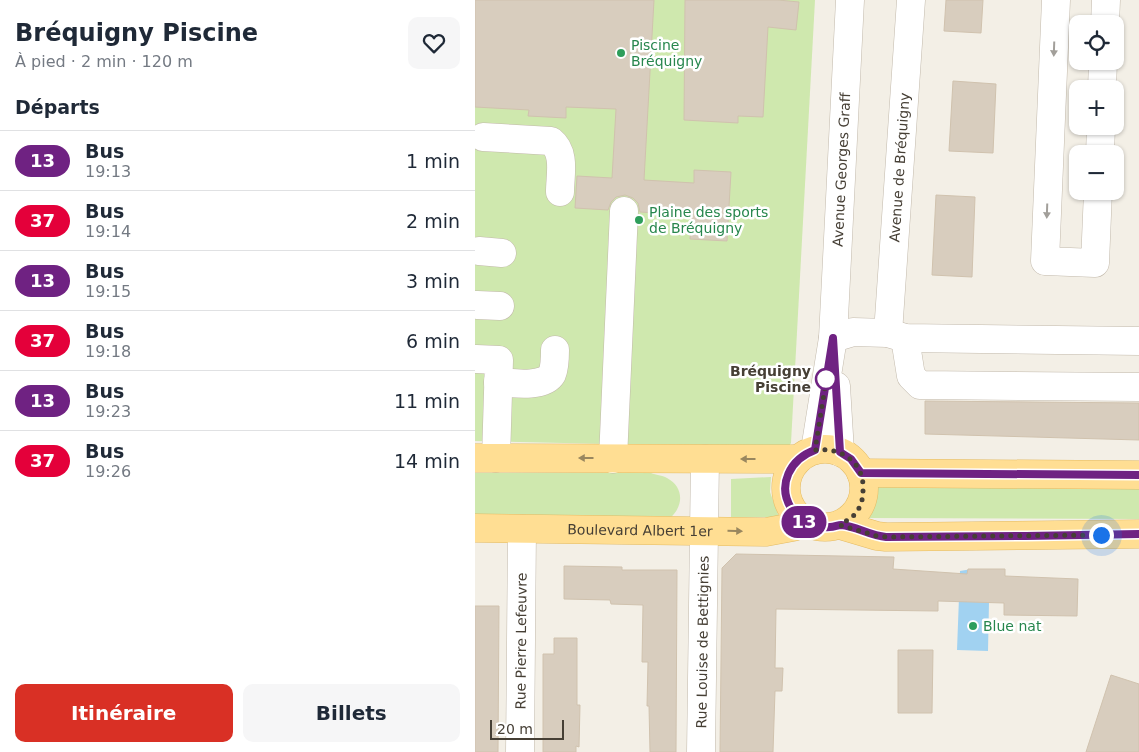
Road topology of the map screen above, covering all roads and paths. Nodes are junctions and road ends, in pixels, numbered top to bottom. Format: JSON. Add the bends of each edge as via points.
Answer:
{"nodes":[{"id":1,"x":850,"y":0,"type":"edge"},
{"id":2,"x":911,"y":0,"type":"edge"},
{"id":3,"x":1056,"y":0,"type":"edge"},
{"id":4,"x":1106,"y":0,"type":"edge"},
{"id":5,"x":1105,"y":15,"type":"edge"},
{"id":6,"x":483,"y":137,"type":"dead end"},
{"id":7,"x":560,"y":192,"type":"dead end"},
{"id":8,"x":1098,"y":200,"type":"edge"},
{"id":9,"x":624,"y":211,"type":"dead end"},
{"id":10,"x":897,"y":335,"type":"junction"},
{"id":11,"x":833,"y":338,"type":"junction"},
{"id":12,"x":1139,"y":341,"type":"edge"},
{"id":13,"x":555,"y":350,"type":"dead end"},
{"id":14,"x":476,"y":359,"type":"edge"},
{"id":15,"x":498,"y":382,"type":"junction"},
{"id":16,"x":1139,"y":387,"type":"edge"},
{"id":17,"x":817,"y":454,"type":"junction"},
{"id":18,"x":485,"y":458,"type":"edge"},
{"id":19,"x":613,"y":458,"type":"junction"},
{"id":20,"x":705,"y":459,"type":"junction"},
{"id":21,"x":861,"y":473,"type":"junction"},
{"id":22,"x":1139,"y":475,"type":"edge"},
{"id":23,"x":804,"y":523,"type":"junction"},
{"id":24,"x":840,"y":525,"type":"junction"},
{"id":25,"x":475,"y":528,"type":"edge"},
{"id":26,"x":522,"y":529,"type":"junction"},
{"id":27,"x":705,"y":531,"type":"junction"},
{"id":28,"x":1139,"y":534,"type":"edge"},
{"id":29,"x":520,"y":752,"type":"edge"},
{"id":30,"x":701,"y":752,"type":"edge"}],
"edges":[{"from":1,"to":11,"type":"street","name":"Avenue Georges Graff"},
{"from":2,"to":10,"type":"street","name":"Avenue de Bréquigny"},
{"from":3,"to":8,"type":"street","one_way":true,"via":[[1045,261],[1095,263]]},
{"from":4,"to":5,"type":"street"},
{"from":6,"to":7,"type":"street","via":[[551,141],[561,158]]},
{"from":9,"to":19,"type":"street"},
{"from":10,"to":11,"type":"street","via":[[853,332]]},
{"from":10,"to":12,"type":"street"},
{"from":10,"to":16,"type":"street","name":"Avenue de Bréquigny","via":[[911,376],[920,384]]},
{"from":11,"to":17,"type":"street","name":"Avenue Georges Graff"},
{"from":13,"to":15,"type":"street","via":[[550,377],[536,383]]},
{"from":14,"to":15,"type":"street","via":[[499,360]]},
{"from":15,"to":18,"type":"street"},
{"from":17,"to":20,"type":"main road","one_way":true},
{"from":17,"to":21,"type":"main road","via":[[851,459]]},
{"from":17,"to":23,"type":"main road","via":[[789,469],[785,482],[787,501]]},
{"from":19,"to":18,"type":"main road","one_way":true},
{"from":19,"to":20,"type":"main road"},
{"from":20,"to":27,"type":"street","name":"Rue Louise de Bettignies"},
{"from":21,"to":22,"type":"main road"},
{"from":21,"to":24,"type":"main road","via":[[863,499],[851,518]]},
{"from":23,"to":24,"type":"main road","via":[[817,528]]},
{"from":27,"to":23,"type":"main road","name":"Boulevard Albert 1er","one_way":true,"via":[[766,532]]},
{"from":24,"to":28,"type":"main road","via":[[886,537]]},
{"from":25,"to":26,"type":"main road","name":"Boulevard Albert 1er"},
{"from":26,"to":27,"type":"main road","name":"Boulevard Albert 1er"},
{"from":26,"to":29,"type":"street","name":"Rue Pierre Lefeuvre"},
{"from":27,"to":30,"type":"street","name":"Rue Louise de Bettignies"}]}
